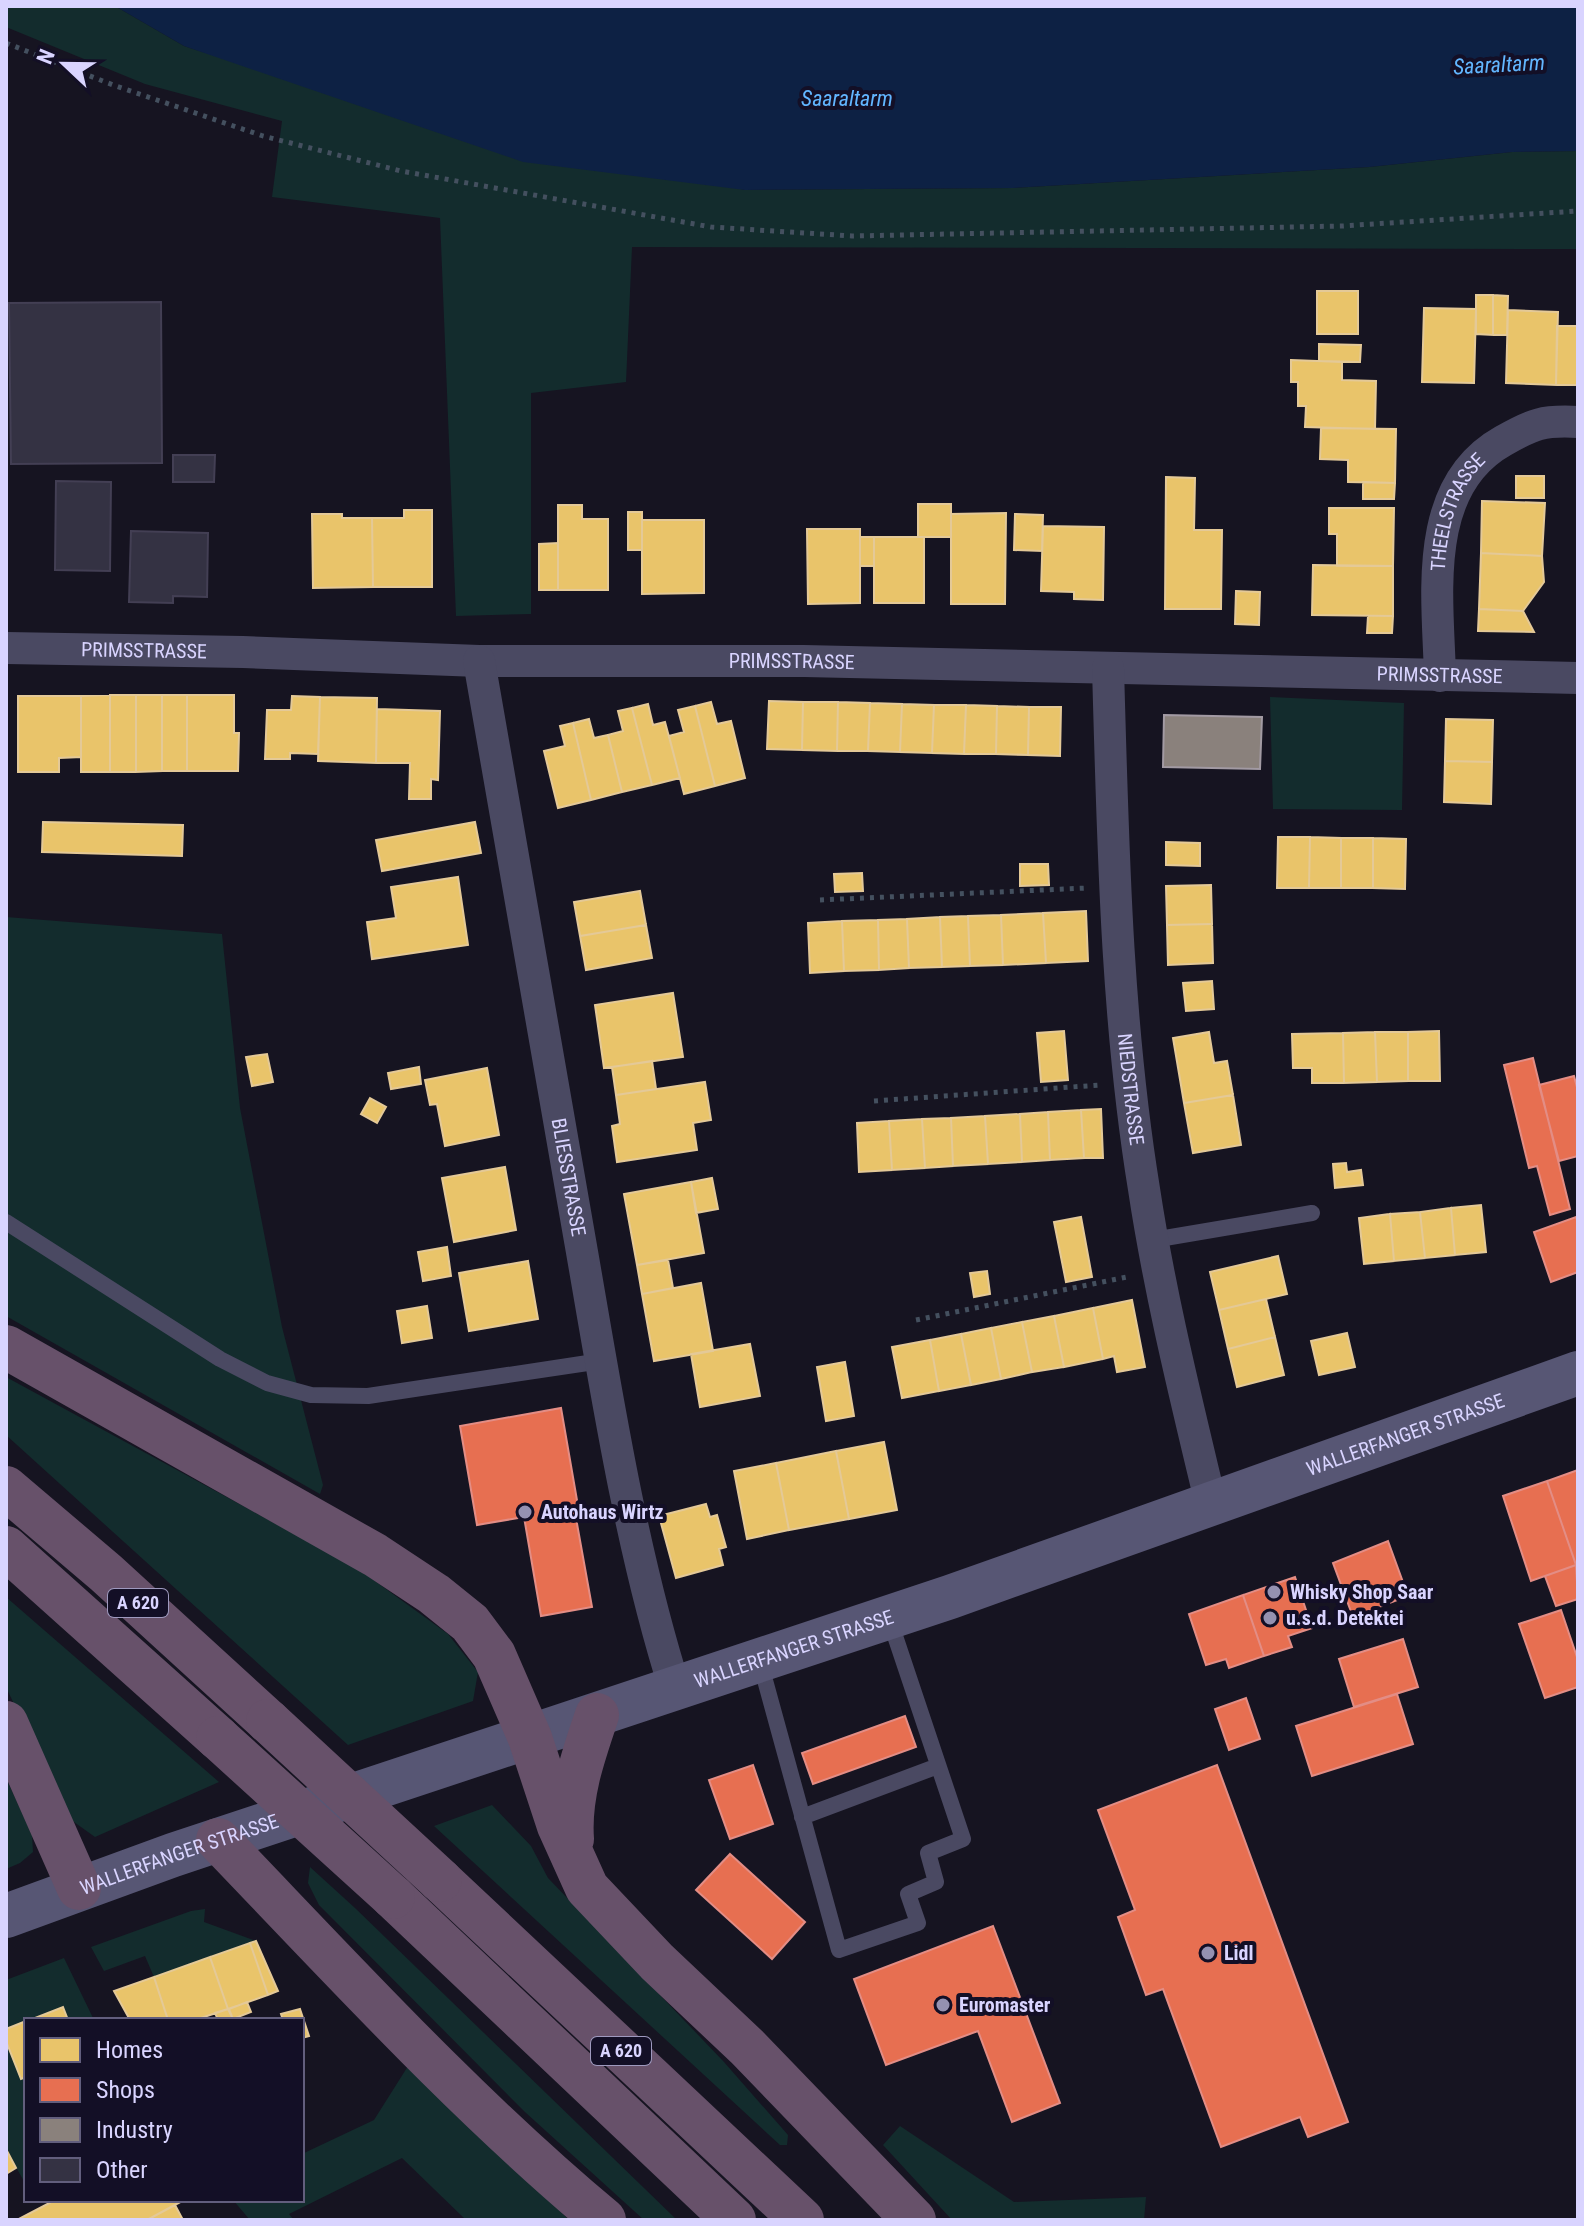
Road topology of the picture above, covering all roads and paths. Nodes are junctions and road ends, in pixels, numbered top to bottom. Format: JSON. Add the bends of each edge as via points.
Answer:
{"nodes":[{"id":1,"x":6,"y":43,"type":"edge"},
{"id":2,"x":1578,"y":211,"type":"edge"},
{"id":3,"x":1578,"y":422,"type":"edge"},
{"id":4,"x":6,"y":648,"type":"edge"},
{"id":5,"x":479,"y":661,"type":"junction"},
{"id":6,"x":1108,"y":668,"type":"junction"},
{"id":7,"x":1440,"y":676,"type":"junction"},
{"id":8,"x":1578,"y":678,"type":"edge"},
{"id":9,"x":1115,"y":887,"type":"junction"},
{"id":10,"x":820,"y":900,"type":"dead end"},
{"id":11,"x":1131,"y":1083,"type":"junction"},
{"id":12,"x":874,"y":1101,"type":"dead end"},
{"id":13,"x":1312,"y":1213,"type":"dead end"},
{"id":14,"x":6,"y":1222,"type":"edge"},
{"id":15,"x":1156,"y":1256,"type":"junction"},
{"id":16,"x":916,"y":1320,"type":"dead end"},
{"id":17,"x":6,"y":1347,"type":"edge"},
{"id":18,"x":601,"y":1361,"type":"junction"},
{"id":19,"x":1576,"y":1379,"type":"edge"},
{"id":20,"x":6,"y":1488,"type":"edge"},
{"id":21,"x":1211,"y":1504,"type":"junction"},
{"id":22,"x":6,"y":1548,"type":"edge"},
{"id":23,"x":889,"y":1618,"type":"junction"},
{"id":24,"x":760,"y":1661,"type":"junction"},
{"id":25,"x":675,"y":1689,"type":"junction"},
{"id":26,"x":597,"y":1715,"type":"junction"},
{"id":27,"x":6,"y":1723,"type":"edge"},
{"id":28,"x":530,"y":1738,"type":"junction"},
{"id":29,"x":938,"y":1766,"type":"junction"},
{"id":30,"x":802,"y":1817,"type":"junction"},
{"id":31,"x":218,"y":1840,"type":"junction"},
{"id":32,"x":573,"y":1858,"type":"junction"},
{"id":33,"x":79,"y":1888,"type":"junction"},
{"id":34,"x":6,"y":1916,"type":"edge"},
{"id":35,"x":604,"y":2220,"type":"edge"},
{"id":36,"x":734,"y":2220,"type":"edge"},
{"id":37,"x":802,"y":2220,"type":"edge"},
{"id":38,"x":914,"y":2220,"type":"edge"}],
"edges":[{"from":1,"to":2,"type":"path","via":[[263,136],[401,171],[711,227],[868,236],[1342,226]]},
{"from":3,"to":7,"type":"street","name":"THEELSTRASSE","via":[[1548,421],[1484,451],[1451,500],[1437,563]]},
{"from":4,"to":5,"type":"street","name":"PRIMSSTRASSE"},
{"from":5,"to":6,"type":"street","name":"PRIMSSTRASSE"},
{"from":5,"to":18,"type":"street","name":"BLIESSTRASSE"},
{"from":6,"to":7,"type":"street","name":"PRIMSSTRASSE"},
{"from":6,"to":9,"type":"street","name":"NIEDSTRASSE"},
{"from":7,"to":8,"type":"street","name":"PRIMSSTRASSE"},
{"from":9,"to":10,"type":"path"},
{"from":9,"to":11,"type":"street","name":"NIEDSTRASSE"},
{"from":11,"to":12,"type":"path"},
{"from":11,"to":15,"type":"street","name":"NIEDSTRASSE"},
{"from":13,"to":15,"type":"lane"},
{"from":14,"to":18,"type":"lane","via":[[220,1359],[267,1383],[311,1395],[368,1396]]},
{"from":15,"to":16,"type":"path"},
{"from":15,"to":21,"type":"street","name":"NIEDSTRASSE"},
{"from":17,"to":28,"type":"highway","via":[[375,1555],[434,1594],[470,1623],[494,1655]]},
{"from":18,"to":25,"type":"street","name":"BLIESSTRASSE","via":[[646,1584]]},
{"from":19,"to":21,"type":"main road","name":"WALLERFANGER STRASSE"},
{"from":20,"to":37,"type":"highway","number":"A 620","bridge":true,"via":[[268,1721]]},
{"from":21,"to":23,"type":"main road","name":"WALLERFANGER STRASSE"},
{"from":22,"to":36,"type":"highway","number":"A 620","bridge":true,"via":[[393,1897]]},
{"from":23,"to":24,"type":"main road","name":"WALLERFANGER STRASSE"},
{"from":23,"to":29,"type":"lane"},
{"from":24,"to":25,"type":"main road","name":"WALLERFANGER STRASSE"},
{"from":24,"to":30,"type":"lane"},
{"from":25,"to":26,"type":"main road","name":"WALLERFANGER STRASSE"},
{"from":26,"to":28,"type":"main road","name":"WALLERFANGER STRASSE"},
{"from":26,"to":32,"type":"highway","via":[[573,1803]]},
{"from":27,"to":33,"type":"highway"},
{"from":28,"to":31,"type":"main road","name":"WALLERFANGER STRASSE"},
{"from":28,"to":32,"type":"highway"},
{"from":29,"to":30,"type":"lane"},
{"from":29,"to":30,"type":"lane","via":[[963,1839],[928,1853],[936,1882],[908,1894],[918,1923],[839,1950]]},
{"from":31,"to":33,"type":"main road","name":"WALLERFANGER STRASSE"},
{"from":31,"to":35,"type":"highway","via":[[403,2033]]},
{"from":32,"to":38,"type":"highway","via":[[587,1888],[605,1909]]},
{"from":33,"to":34,"type":"main road","name":"WALLERFANGER STRASSE"}]}
